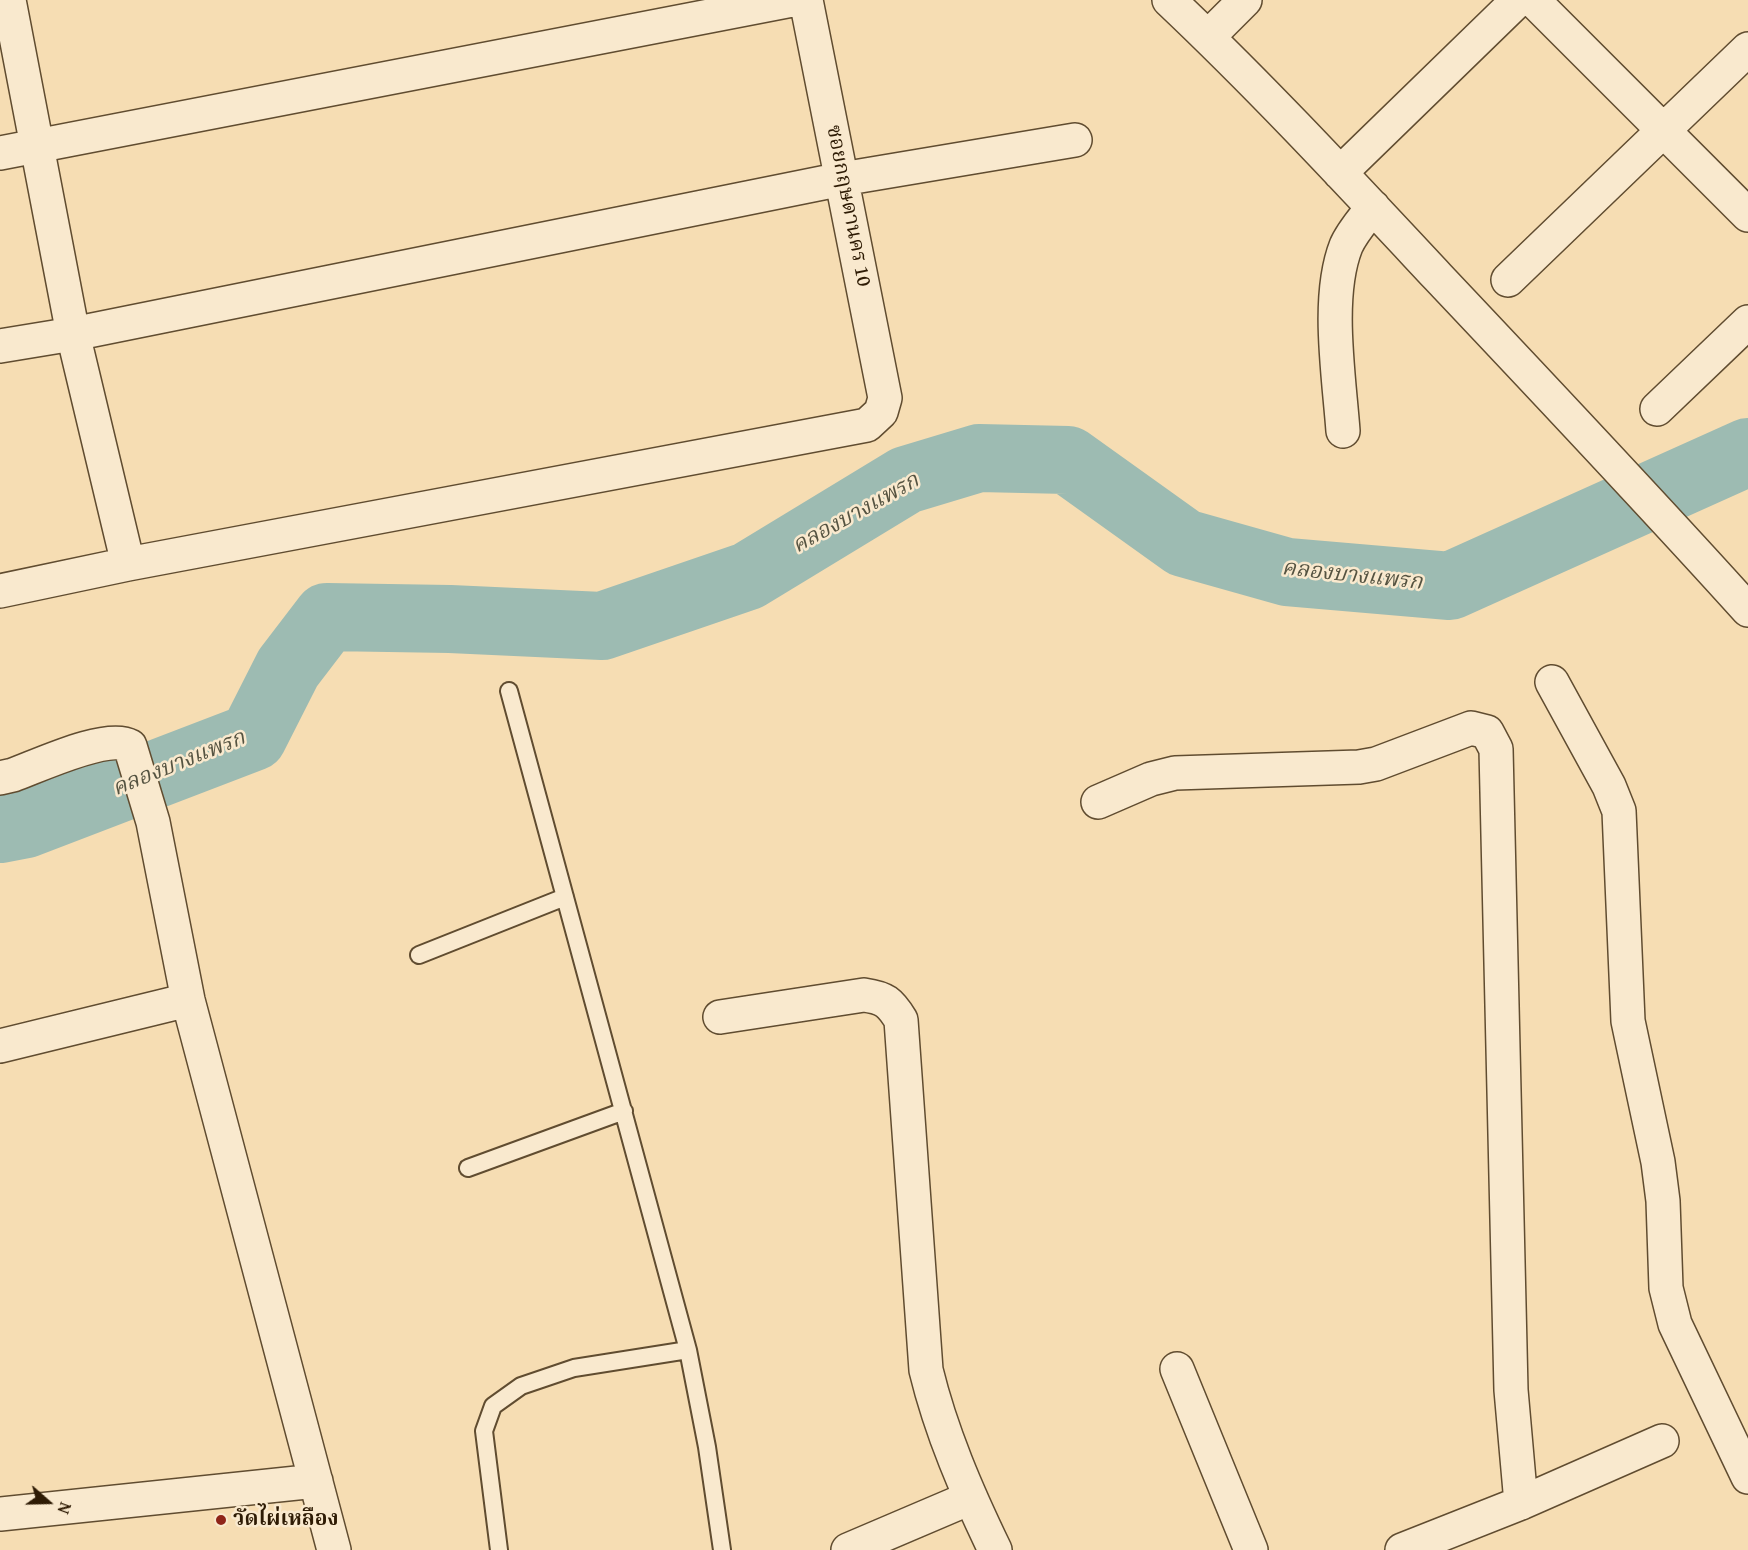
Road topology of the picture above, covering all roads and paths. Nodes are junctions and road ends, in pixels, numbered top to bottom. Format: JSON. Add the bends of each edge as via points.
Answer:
{"nodes":[{"id":1,"x":9,"y":0,"type":"edge"},
{"id":2,"x":792,"y":0,"type":"edge"},
{"id":3,"x":807,"y":0,"type":"edge"},
{"id":4,"x":1169,"y":0,"type":"edge"},
{"id":5,"x":1245,"y":0,"type":"edge"},
{"id":6,"x":1518,"y":0,"type":"edge"},
{"id":7,"x":1533,"y":0,"type":"edge"},
{"id":8,"x":1208,"y":37,"type":"junction"},
{"id":9,"x":1748,"y":49,"type":"edge"},
{"id":10,"x":1664,"y":130,"type":"junction"},
{"id":11,"x":1075,"y":140,"type":"dead end"},
{"id":12,"x":36,"y":145,"type":"junction"},
{"id":13,"x":0,"y":153,"type":"edge"},
{"id":14,"x":1340,"y":173,"type":"junction"},
{"id":15,"x":842,"y":179,"type":"junction"},
{"id":16,"x":1373,"y":207,"type":"junction"},
{"id":17,"x":1748,"y":215,"type":"edge"},
{"id":18,"x":1508,"y":280,"type":"dead end"},
{"id":19,"x":1748,"y":322,"type":"edge"},
{"id":20,"x":73,"y":334,"type":"junction"},
{"id":21,"x":0,"y":346,"type":"edge"},
{"id":22,"x":1657,"y":409,"type":"dead end"},
{"id":23,"x":1343,"y":431,"type":"dead end"},
{"id":24,"x":128,"y":564,"type":"junction"},
{"id":25,"x":0,"y":591,"type":"edge"},
{"id":26,"x":1748,"y":610,"type":"edge"},
{"id":27,"x":1552,"y":682,"type":"dead end"},
{"id":28,"x":509,"y":691,"type":"dead end"},
{"id":29,"x":0,"y":778,"type":"edge"},
{"id":30,"x":1098,"y":802,"type":"dead end"},
{"id":31,"x":565,"y":897,"type":"junction"},
{"id":32,"x":419,"y":955,"type":"dead end"},
{"id":33,"x":188,"y":1000,"type":"junction"},
{"id":34,"x":720,"y":1017,"type":"dead end"},
{"id":35,"x":0,"y":1046,"type":"edge"},
{"id":36,"x":624,"y":1111,"type":"junction"},
{"id":37,"x":468,"y":1168,"type":"dead end"},
{"id":38,"x":688,"y":1350,"type":"junction"},
{"id":39,"x":1177,"y":1369,"type":"dead end"},
{"id":40,"x":1662,"y":1441,"type":"dead end"},
{"id":41,"x":1748,"y":1477,"type":"edge"},
{"id":42,"x":316,"y":1481,"type":"junction"},
{"id":43,"x":970,"y":1498,"type":"junction"},
{"id":44,"x":1521,"y":1503,"type":"junction"},
{"id":45,"x":0,"y":1514,"type":"edge"},
{"id":46,"x":334,"y":1550,"type":"edge"},
{"id":47,"x":499,"y":1550,"type":"edge"},
{"id":48,"x":722,"y":1550,"type":"edge"},
{"id":49,"x":848,"y":1550,"type":"edge"},
{"id":50,"x":995,"y":1550,"type":"edge"},
{"id":51,"x":1251,"y":1550,"type":"edge"},
{"id":52,"x":1402,"y":1550,"type":"edge"}],
"edges":[{"from":1,"to":12,"type":"street"},
{"from":2,"to":12,"type":"street"},
{"from":3,"to":15,"type":"street","name":"ซอยกฤษดานคร 10"},
{"from":4,"to":8,"type":"street"},
{"from":5,"to":8,"type":"street"},
{"from":6,"to":14,"type":"street"},
{"from":7,"to":10,"type":"street"},
{"from":8,"to":14,"type":"street"},
{"from":9,"to":10,"type":"street"},
{"from":10,"to":17,"type":"street"},
{"from":10,"to":18,"type":"street"},
{"from":11,"to":15,"type":"street"},
{"from":12,"to":13,"type":"street"},
{"from":12,"to":20,"type":"street"},
{"from":14,"to":16,"type":"street"},
{"from":15,"to":20,"type":"street"},
{"from":15,"to":24,"type":"street","name":"ซอยกฤษดานคร 10","via":[[885,398],[882,412],[867,425]]},
{"from":16,"to":23,"type":"street","via":[[1347,244],[1338,278],[1336,324]]},
{"from":16,"to":26,"type":"street"},
{"from":19,"to":22,"type":"street"},
{"from":20,"to":21,"type":"street"},
{"from":20,"to":24,"type":"street"},
{"from":24,"to":25,"type":"street"},
{"from":27,"to":41,"type":"street","via":[[1619,811],[1628,1021],[1658,1162],[1669,1306]]},
{"from":28,"to":31,"type":"lane"},
{"from":29,"to":33,"type":"street","via":[[93,746],[117,742],[130,746],[153,822]]},
{"from":30,"to":44,"type":"street","via":[[1174,773],[1359,767],[1471,728],[1487,732],[1496,748],[1510,1390]]},
{"from":31,"to":32,"type":"lane"},
{"from":31,"to":36,"type":"lane"},
{"from":33,"to":35,"type":"street"},
{"from":33,"to":42,"type":"street"},
{"from":34,"to":43,"type":"street","via":[[864,995],[882,998],[901,1020],[926,1370],[934,1405]]},
{"from":36,"to":37,"type":"lane"},
{"from":36,"to":38,"type":"lane"},
{"from":38,"to":47,"type":"lane","via":[[574,1368],[520,1386],[493,1406],[484,1431]]},
{"from":38,"to":48,"type":"lane"},
{"from":39,"to":51,"type":"street"},
{"from":40,"to":44,"type":"street"},
{"from":42,"to":45,"type":"street"},
{"from":42,"to":46,"type":"street"},
{"from":43,"to":49,"type":"street"},
{"from":43,"to":50,"type":"street"},
{"from":44,"to":52,"type":"street"}]}
